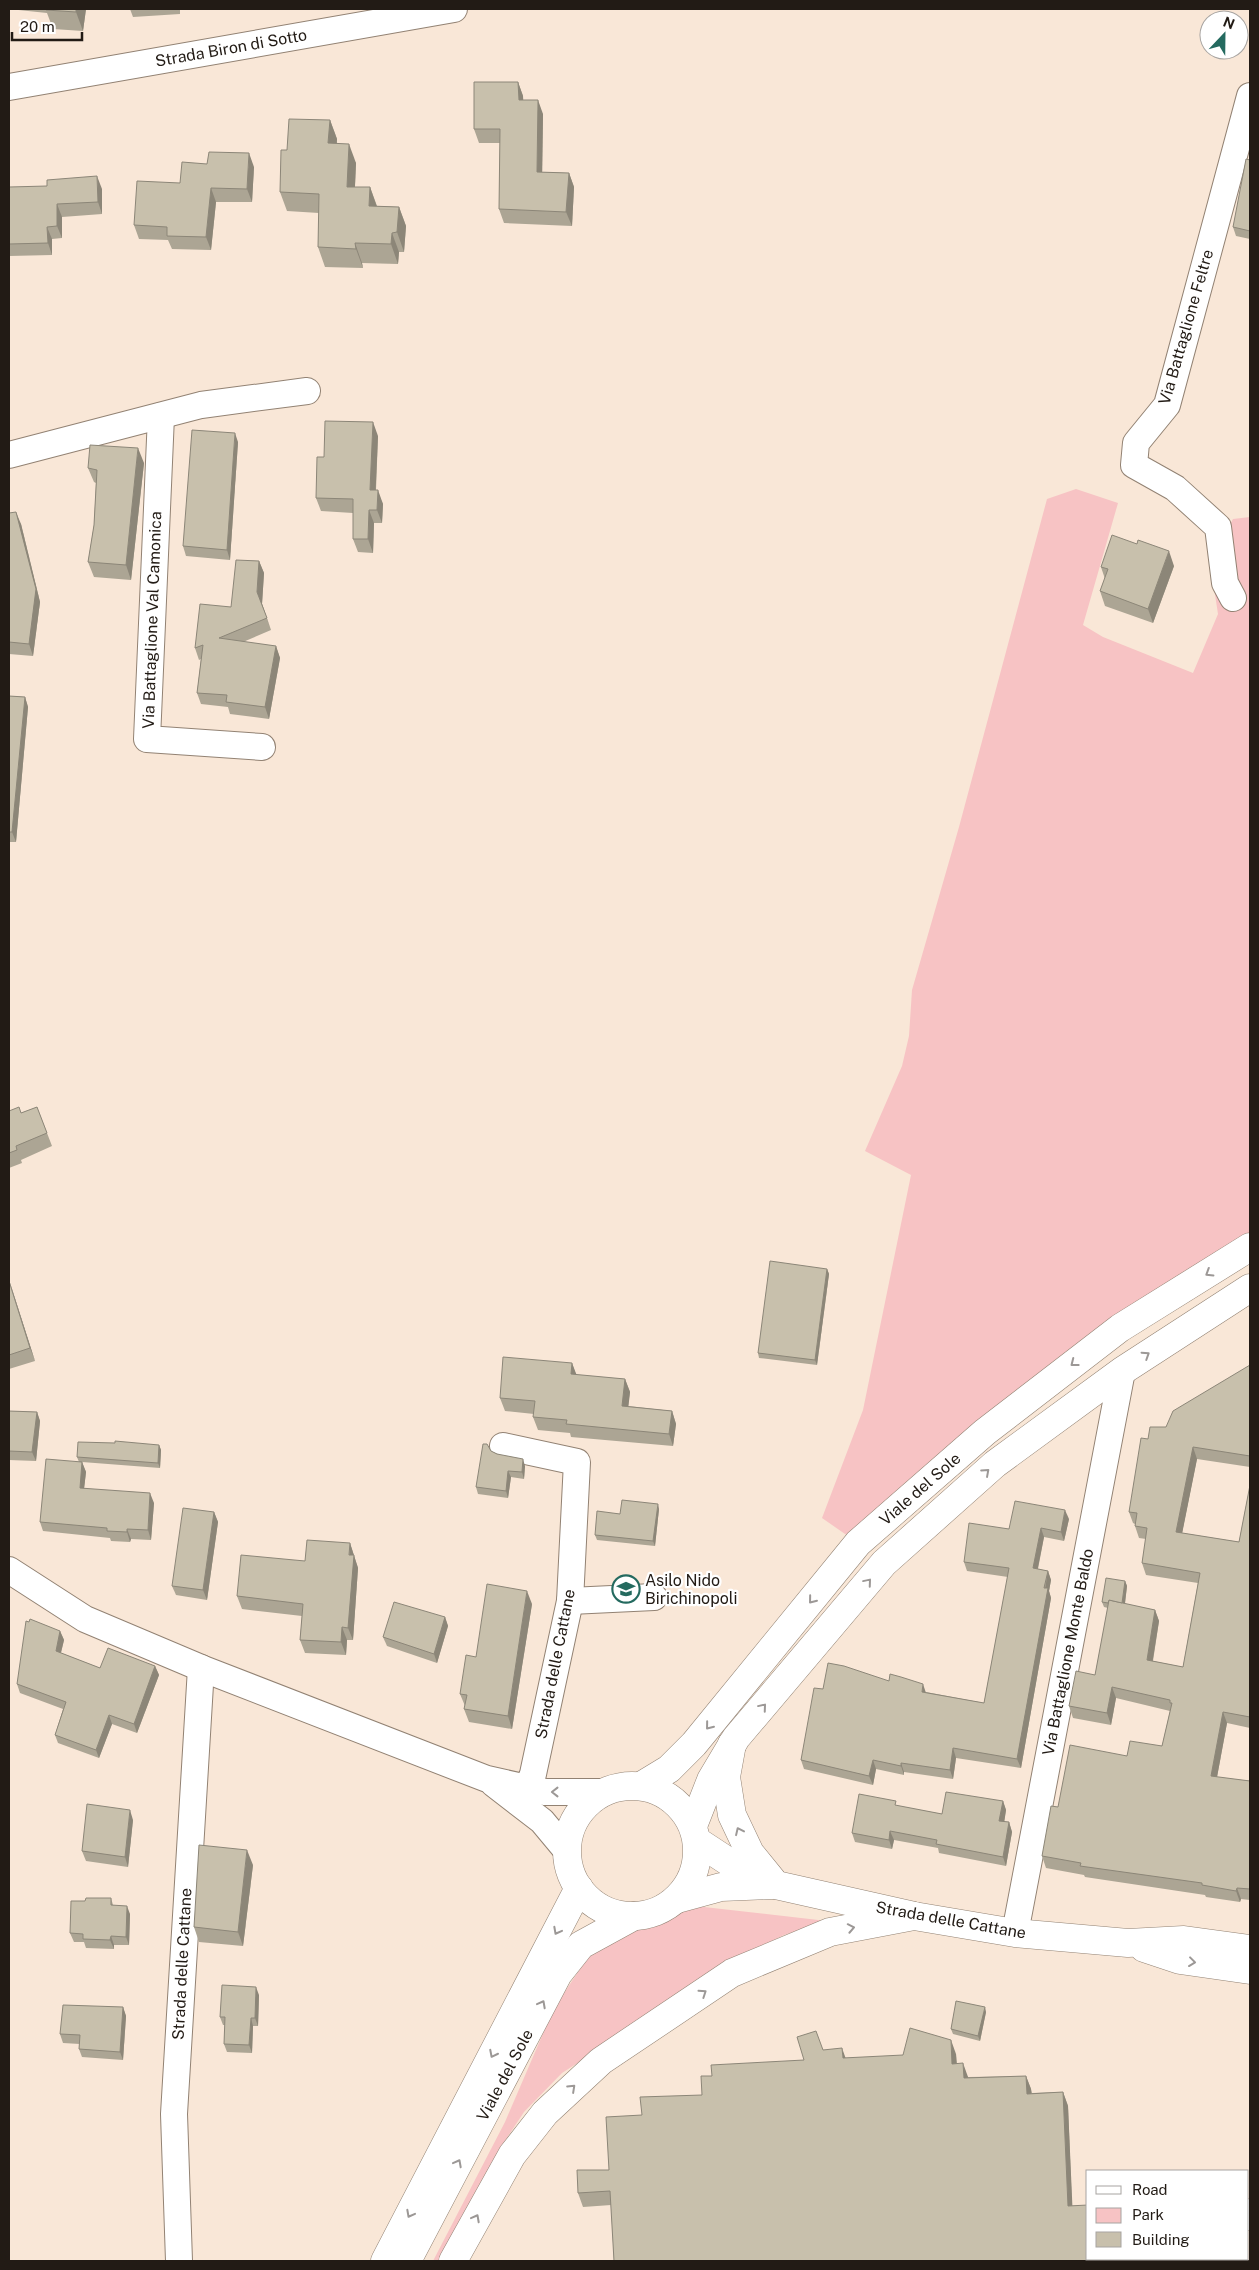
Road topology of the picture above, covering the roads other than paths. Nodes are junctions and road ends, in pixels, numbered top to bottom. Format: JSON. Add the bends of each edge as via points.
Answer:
{"nodes":[{"id":1,"x":454,"y":9,"type":"edge"},
{"id":2,"x":9,"y":87,"type":"edge"},
{"id":3,"x":1250,"y":96,"type":"edge"},
{"id":4,"x":307,"y":391,"type":"dead end"},
{"id":5,"x":161,"y":416,"type":"junction"},
{"id":6,"x":9,"y":455,"type":"edge"},
{"id":7,"x":1233,"y":598,"type":"dead end"},
{"id":8,"x":262,"y":747,"type":"dead end"},
{"id":9,"x":1250,"y":1248,"type":"edge"},
{"id":10,"x":1250,"y":1288,"type":"edge"},
{"id":11,"x":1122,"y":1371,"type":"junction"},
{"id":12,"x":504,"y":1446,"type":"dead end"},
{"id":13,"x":9,"y":1570,"type":"edge"},
{"id":14,"x":654,"y":1597,"type":"dead end"},
{"id":15,"x":570,"y":1601,"type":"junction"},
{"id":16,"x":201,"y":1668,"type":"junction"},
{"id":17,"x":732,"y":1744,"type":"junction"},
{"id":18,"x":487,"y":1779,"type":"junction"},
{"id":19,"x":641,"y":1786,"type":"junction"},
{"id":20,"x":527,"y":1789,"type":"junction"},
{"id":21,"x":604,"y":1792,"type":"junction"},
{"id":22,"x":695,"y":1834,"type":"junction"},
{"id":23,"x":567,"y":1851,"type":"junction"},
{"id":24,"x":776,"y":1885,"type":"junction"},
{"id":25,"x":578,"y":1888,"type":"junction"},
{"id":26,"x":677,"y":1899,"type":"junction"},
{"id":27,"x":634,"y":1916,"type":"junction"},
{"id":28,"x":914,"y":1916,"type":"junction"},
{"id":29,"x":1014,"y":1932,"type":"junction"},
{"id":30,"x":1128,"y":1943,"type":"junction"},
{"id":31,"x":1250,"y":1949,"type":"edge"},
{"id":32,"x":1250,"y":1970,"type":"edge"},
{"id":33,"x":179,"y":2261,"type":"edge"},
{"id":34,"x":385,"y":2261,"type":"edge"},
{"id":35,"x":407,"y":2261,"type":"edge"},
{"id":36,"x":453,"y":2261,"type":"edge"}],
"edges":[{"from":1,"to":2,"type":"street","name":"Strada Biron di Sotto"},
{"from":3,"to":7,"type":"street","name":"Via Battaglione Feltre","via":[[1167,405],[1136,443],[1134,465],[1175,488],[1218,527],[1225,583]]},
{"from":4,"to":5,"type":"street","via":[[200,405]]},
{"from":5,"to":6,"type":"street"},
{"from":5,"to":8,"type":"street","name":"Via Battaglione Val Camonica","via":[[147,739]]},
{"from":9,"to":19,"type":"main road","name":"Viale del Sole","one_way":true,"via":[[1120,1328],[984,1432],[858,1543],[694,1744],[669,1769]]},
{"from":11,"to":10,"type":"main road","name":"Viale del Sole","one_way":true},
{"from":17,"to":11,"type":"main road","name":"Viale del Sole","one_way":true,"via":[[884,1563],[995,1464]]},
{"from":11,"to":29,"type":"street","name":"Via Battaglione Monte Baldo"},
{"from":12,"to":15,"type":"street","name":"Strada delle Cattane","via":[[577,1462]]},
{"from":13,"to":16,"type":"street","via":[[85,1619]]},
{"from":14,"to":15,"type":"street"},
{"from":15,"to":20,"type":"street","name":"Strada delle Cattane"},
{"from":16,"to":18,"type":"street"},
{"from":16,"to":33,"type":"street","name":"Strada delle Cattane","via":[[174,2114]]},
{"from":17,"to":22,"type":"main road","via":[[711,1780]]},
{"from":24,"to":17,"type":"main road","one_way":true,"via":[[750,1853],[732,1815],[726,1777]]},
{"from":18,"to":20,"type":"street"},
{"from":18,"to":23,"type":"street","via":[[542,1821]]},
{"from":19,"to":21,"type":"main road","name":"Viale del Sole","via":[[622,1786]]},
{"from":19,"to":22,"type":"main road","name":"Viale del Sole","via":[[654,1789],[678,1804],[687,1814]]},
{"from":21,"to":20,"type":"street","one_way":true},
{"from":21,"to":23,"type":"main road","name":"Viale del Sole","via":[[581,1810],[568,1836]]},
{"from":22,"to":24,"type":"main road","name":"Strada delle Cattane","via":[[732,1864]]},
{"from":22,"to":26,"type":"main road","name":"Viale del Sole","via":[[697,1862],[690,1882]]},
{"from":23,"to":25,"type":"main road","name":"Viale del Sole","via":[[569,1868]]},
{"from":24,"to":26,"type":"main road","name":"Strada delle Cattane","via":[[721,1887]]},
{"from":24,"to":28,"type":"main road","name":"Strada delle Cattane"},
{"from":25,"to":27,"type":"main road","name":"Viale del Sole","via":[[597,1906]]},
{"from":25,"to":34,"type":"main road","name":"Viale del Sole","one_way":true},
{"from":26,"to":27,"type":"main road","name":"Viale del Sole","via":[[650,1914]]},
{"from":35,"to":27,"type":"main road","name":"Viale del Sole","one_way":true,"via":[[558,1974],[581,1945]]},
{"from":28,"to":29,"type":"main road","name":"Strada delle Cattane"},
{"from":36,"to":28,"type":"main road","one_way":true,"via":[[512,2155],[545,2113],[601,2061],[732,1973],[830,1932]]},
{"from":29,"to":30,"type":"main road","name":"Strada delle Cattane"},
{"from":30,"to":31,"type":"main road","name":"Strada delle Cattane","via":[[1184,1940]]},
{"from":30,"to":32,"type":"main road","name":"Strada delle Cattane","one_way":true,"via":[[1180,1960]]}]}
